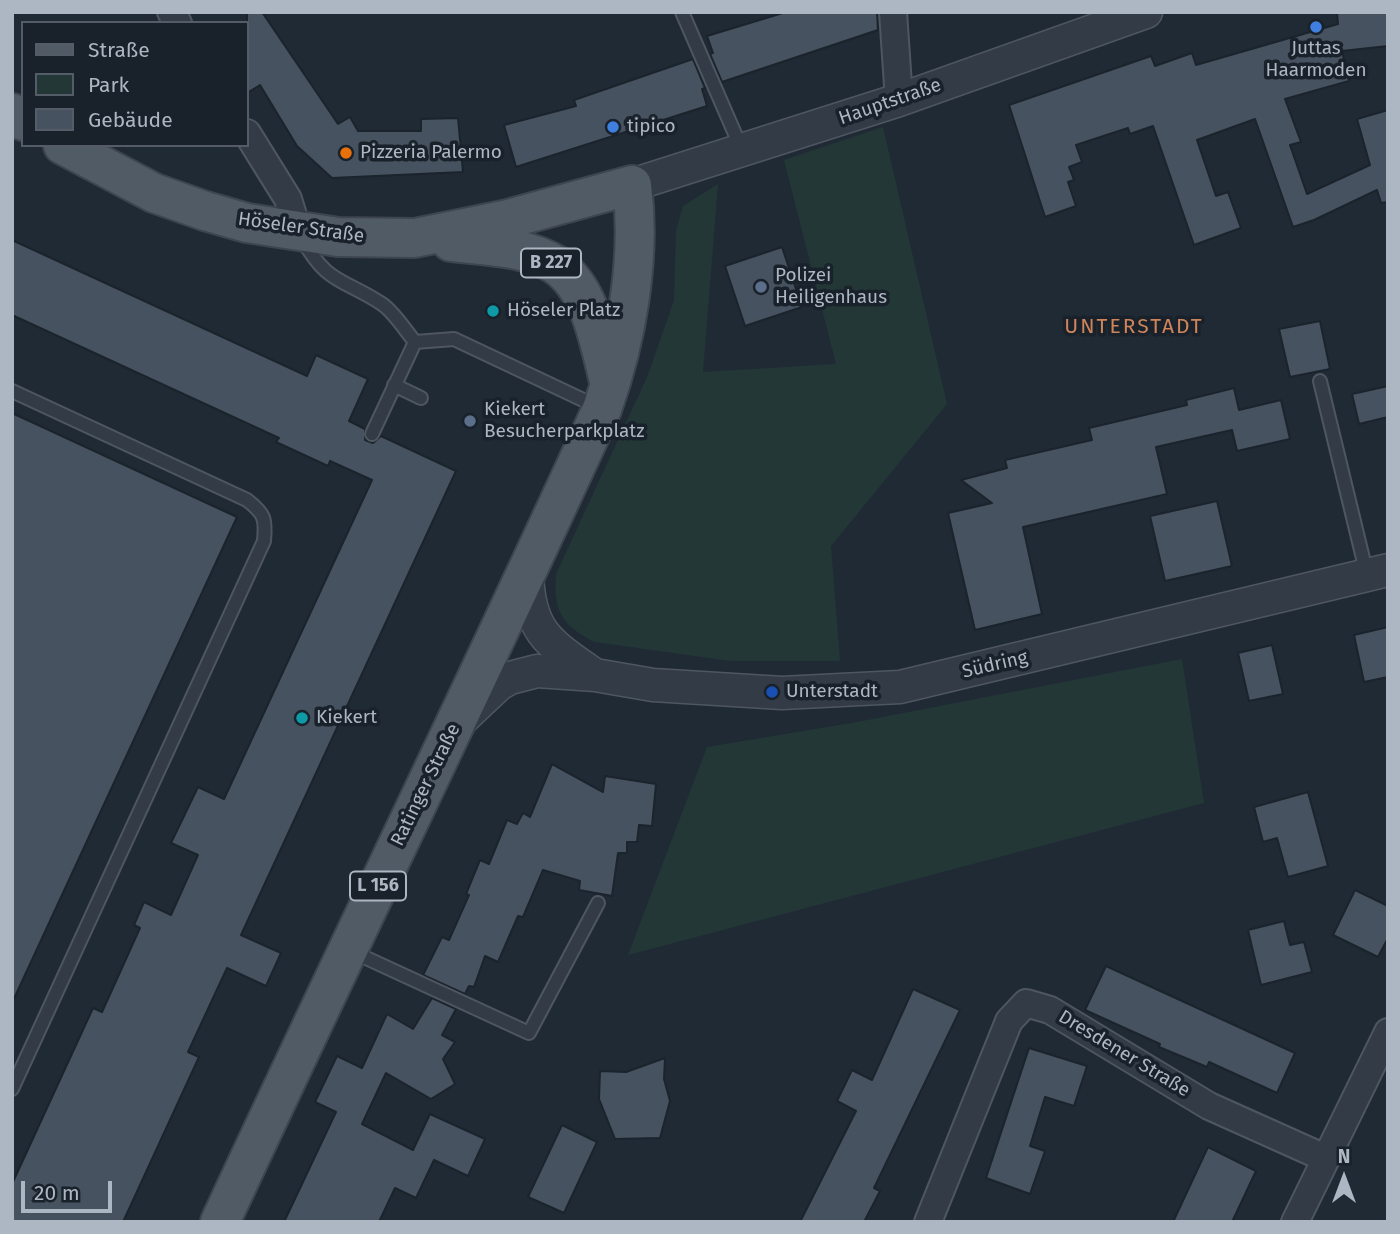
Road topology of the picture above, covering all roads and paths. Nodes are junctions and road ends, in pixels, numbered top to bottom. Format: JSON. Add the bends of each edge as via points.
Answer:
{"nodes":[{"id":1,"x":682,"y":12,"type":"edge"},
{"id":2,"x":893,"y":12,"type":"edge"},
{"id":3,"x":1146,"y":12,"type":"edge"},
{"id":4,"x":900,"y":100,"type":"junction"},
{"id":5,"x":248,"y":135,"type":"edge"},
{"id":6,"x":67,"y":147,"type":"edge"},
{"id":7,"x":743,"y":150,"type":"junction"},
{"id":8,"x":632,"y":185,"type":"junction"},
{"id":9,"x":298,"y":232,"type":"junction"},
{"id":10,"x":415,"y":239,"type":"junction"},
{"id":11,"x":415,"y":342,"type":"junction"},
{"id":12,"x":1320,"y":381,"type":"dead end"},
{"id":13,"x":394,"y":385,"type":"junction"},
{"id":14,"x":12,"y":391,"type":"edge"},
{"id":15,"x":606,"y":397,"type":"junction"},
{"id":16,"x":421,"y":398,"type":"dead end"},
{"id":17,"x":372,"y":434,"type":"dead end"},
{"id":18,"x":1378,"y":573,"type":"edge"},
{"id":19,"x":527,"y":574,"type":"junction"},
{"id":20,"x":595,"y":675,"type":"junction"},
{"id":21,"x":454,"y":727,"type":"junction"},
{"id":22,"x":598,"y":903,"type":"dead end"},
{"id":23,"x":347,"y":950,"type":"junction"},
{"id":24,"x":1388,"y":1032,"type":"edge"},
{"id":25,"x":1378,"y":1073,"type":"edge"},
{"id":26,"x":12,"y":1089,"type":"edge"},
{"id":27,"x":1325,"y":1158,"type":"junction"},
{"id":28,"x":220,"y":1222,"type":"edge"},
{"id":29,"x":928,"y":1222,"type":"edge"},
{"id":30,"x":1295,"y":1222,"type":"edge"}],
"edges":[{"from":1,"to":7,"type":"lane"},
{"from":2,"to":4,"type":"street"},
{"from":3,"to":4,"type":"street","name":"Hauptstraße"},
{"from":4,"to":7,"type":"street","name":"Hauptstraße"},
{"from":5,"to":9,"type":"street","via":[[288,199]]},
{"from":6,"to":9,"type":"main road","name":"Höseler Straße","number":"B 227","via":[[167,197],[247,223]]},
{"from":7,"to":8,"type":"street","name":"Hauptstraße"},
{"from":8,"to":10,"type":"main road","name":"Höseler Straße","number":"B 227"},
{"from":8,"to":15,"type":"main road","name":"Ratinger Straße","via":[[636,216],[629,295]]},
{"from":9,"to":10,"type":"main road","name":"Höseler Straße","number":"B 227"},
{"from":9,"to":11,"type":"lane","via":[[312,258],[332,278],[384,305]]},
{"from":10,"to":15,"type":"main road","number":"B 227","via":[[503,248],[556,266],[574,283],[589,310]]},
{"from":11,"to":13,"type":"lane"},
{"from":11,"to":15,"type":"lane","via":[[454,339]]},
{"from":12,"to":18,"type":"lane"},
{"from":13,"to":16,"type":"lane"},
{"from":13,"to":17,"type":"lane"},
{"from":14,"to":26,"type":"lane","via":[[247,500],[261,511],[266,524],[264,541]]},
{"from":15,"to":19,"type":"main road","name":"Ratinger Straße"},
{"from":18,"to":20,"type":"street","name":"Südring","via":[[900,687],[782,694],[653,685]]},
{"from":19,"to":20,"type":"street","name":"Südring","via":[[531,611],[544,636]]},
{"from":19,"to":21,"type":"main road","name":"Ratinger Straße","number":"L 156"},
{"from":20,"to":21,"type":"street","name":"Südring","via":[[537,671],[510,678]]},
{"from":21,"to":23,"type":"main road","name":"Ratinger Straße","number":"L 156"},
{"from":22,"to":23,"type":"lane","via":[[529,1033]]},
{"from":23,"to":28,"type":"main road","name":"Ratinger Straße","number":"L 156"},
{"from":24,"to":25,"type":"street"},
{"from":25,"to":27,"type":"street"},
{"from":27,"to":29,"type":"street","name":"Dresdener Straße","via":[[1209,1106],[1050,1010],[1026,1003],[1009,1021]]},
{"from":27,"to":30,"type":"street"}]}
